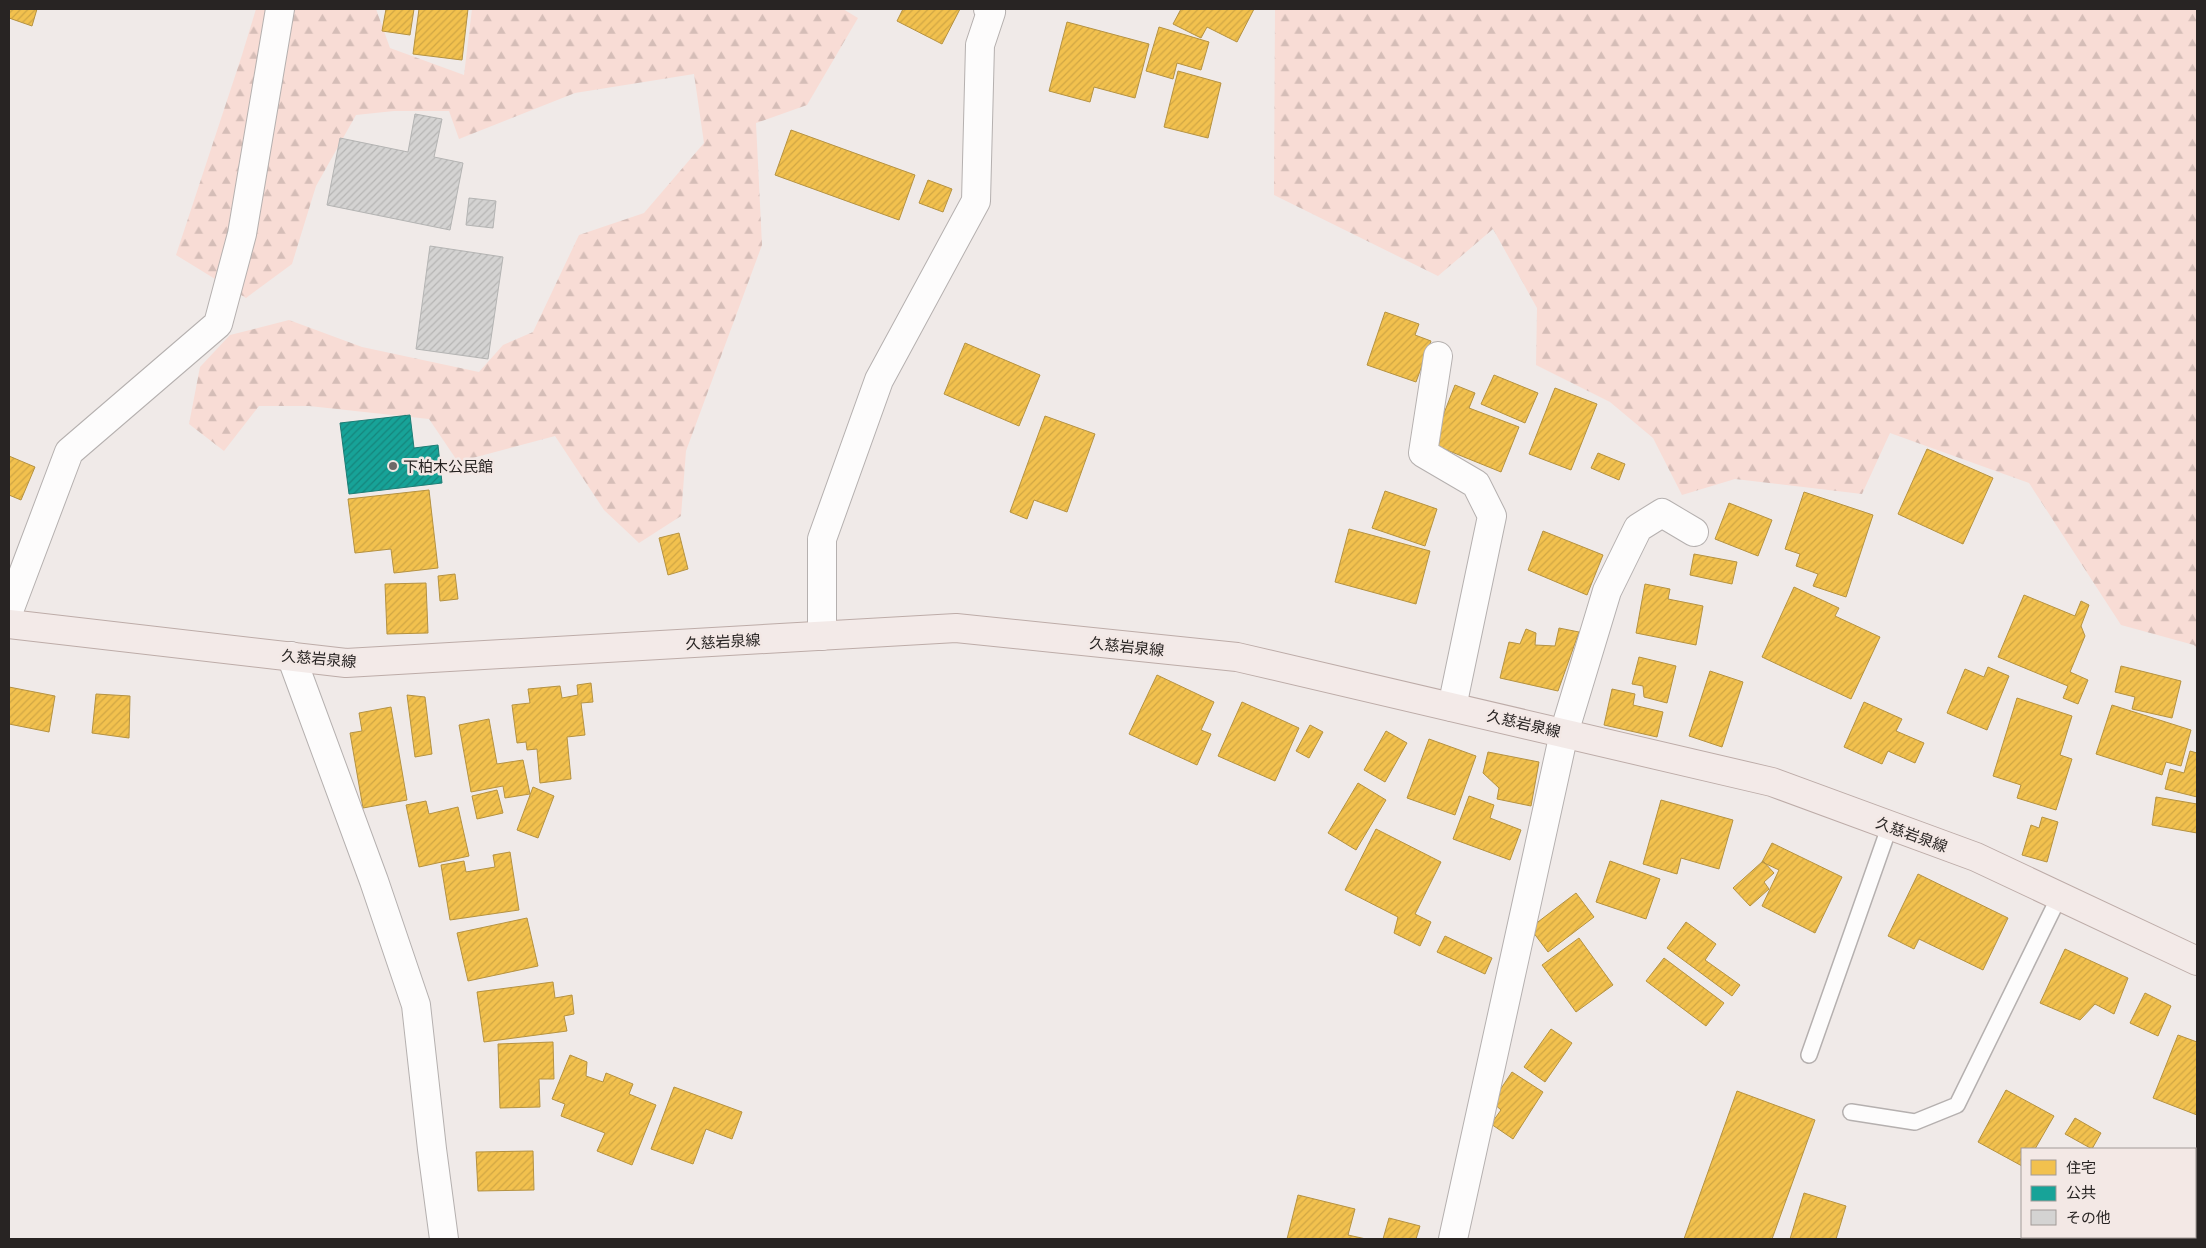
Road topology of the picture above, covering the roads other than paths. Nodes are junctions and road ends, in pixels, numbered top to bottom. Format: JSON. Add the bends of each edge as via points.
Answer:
{"nodes":[{"id":1,"x":280,"y":9,"type":"edge"},
{"id":2,"x":988,"y":9,"type":"edge"},
{"id":3,"x":1438,"y":356,"type":"dead end"},
{"id":4,"x":1694,"y":532,"type":"dead end"},
{"id":5,"x":9,"y":611,"type":"edge"},
{"id":6,"x":9,"y":624,"type":"edge"},
{"id":7,"x":822,"y":636,"type":"junction"},
{"id":8,"x":291,"y":656,"type":"junction"},
{"id":9,"x":1452,"y":707,"type":"junction"},
{"id":10,"x":1564,"y":733,"type":"junction"},
{"id":11,"x":1890,"y":826,"type":"junction"},
{"id":12,"x":2059,"y":896,"type":"junction"},
{"id":13,"x":2197,"y":961,"type":"edge"},
{"id":14,"x":1809,"y":1055,"type":"dead end"},
{"id":15,"x":1851,"y":1112,"type":"dead end"},
{"id":16,"x":444,"y":1239,"type":"edge"},
{"id":17,"x":1454,"y":1239,"type":"edge"}],
"edges":[{"from":1,"to":5,"type":"street","via":[[242,234],[218,324],[69,452]]},
{"from":2,"to":7,"type":"street","via":[[990,12],[980,45],[976,202],[879,380],[822,539]]},
{"from":3,"to":9,"type":"street","via":[[1423,453],[1476,484],[1492,516]]},
{"from":4,"to":10,"type":"street","via":[[1662,513],[1638,528],[1607,591]]},
{"from":6,"to":8,"type":"main road","name":"久慈岩泉線"},
{"from":7,"to":8,"type":"main road","name":"久慈岩泉線","via":[[346,663]]},
{"from":7,"to":9,"type":"main road","name":"久慈岩泉線","via":[[956,628],[1237,657]]},
{"from":8,"to":16,"type":"street","via":[[416,1004]]},
{"from":9,"to":10,"type":"main road","name":"久慈岩泉線"},
{"from":10,"to":11,"type":"main road","name":"久慈岩泉線","via":[[1772,782]]},
{"from":10,"to":17,"type":"street"},
{"from":11,"to":12,"type":"main road","name":"久慈岩泉線","via":[[1976,857]]},
{"from":11,"to":14,"type":"lane"},
{"from":12,"to":13,"type":"main road","name":"久慈岩泉線"},
{"from":12,"to":15,"type":"lane","via":[[1957,1105],[1915,1122]]}]}
